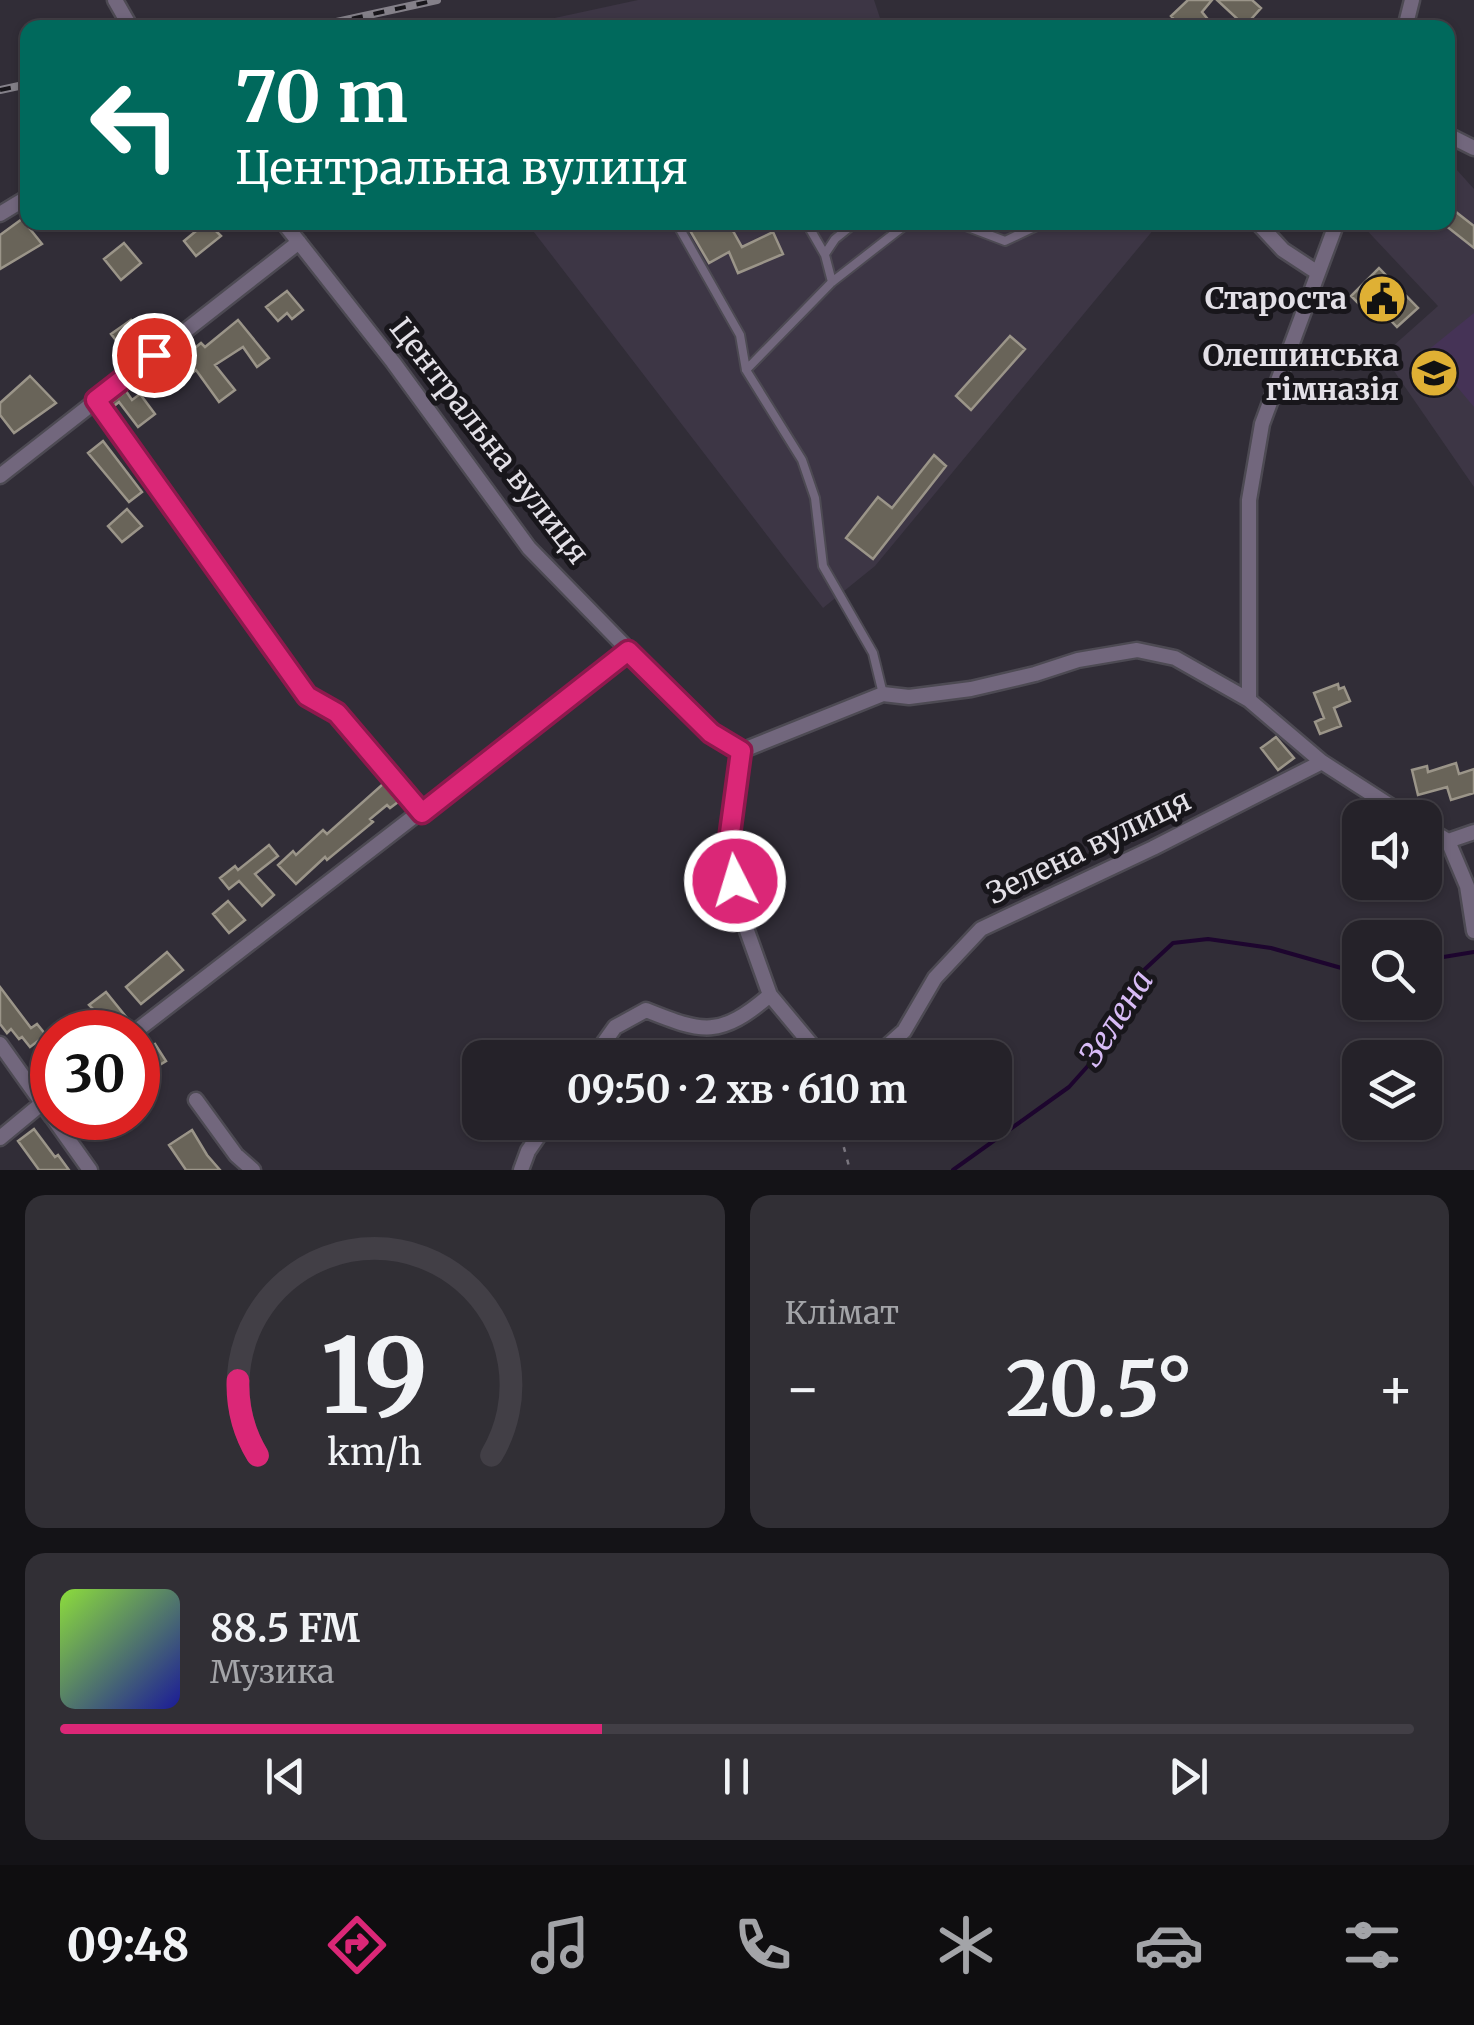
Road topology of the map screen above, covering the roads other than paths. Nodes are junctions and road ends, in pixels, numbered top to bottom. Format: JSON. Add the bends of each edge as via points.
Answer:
{"nodes":[{"id":1,"x":289,"y":230,"type":"edge"},
{"id":2,"x":681,"y":230,"type":"edge"},
{"id":3,"x":811,"y":230,"type":"edge"},
{"id":4,"x":846,"y":230,"type":"edge"},
{"id":5,"x":899,"y":230,"type":"edge"},
{"id":6,"x":976,"y":230,"type":"edge"},
{"id":7,"x":1028,"y":230,"type":"edge"},
{"id":8,"x":1264,"y":230,"type":"edge"},
{"id":9,"x":1334,"y":230,"type":"edge"},
{"id":10,"x":299,"y":242,"type":"junction"},
{"id":11,"x":825,"y":255,"type":"junction"},
{"id":12,"x":1318,"y":273,"type":"junction"},
{"id":13,"x":832,"y":282,"type":"junction"},
{"id":14,"x":746,"y":370,"type":"junction"},
{"id":15,"x":96,"y":400,"type":"junction"},
{"id":16,"x":0,"y":476,"type":"edge"},
{"id":17,"x":628,"y":651,"type":"junction"},
{"id":18,"x":883,"y":694,"type":"junction"},
{"id":19,"x":1248,"y":700,"type":"junction"},
{"id":20,"x":741,"y":751,"type":"junction"},
{"id":21,"x":1322,"y":762,"type":"junction"},
{"id":22,"x":1381,"y":800,"type":"edge"},
{"id":23,"x":422,"y":813,"type":"junction"},
{"id":24,"x":1474,"y":832,"type":"edge"},
{"id":25,"x":1442,"y":837,"type":"edge"},
{"id":26,"x":1448,"y":841,"type":"junction"},
{"id":27,"x":1474,"y":931,"type":"edge"},
{"id":28,"x":770,"y":995,"type":"junction"},
{"id":29,"x":160,"y":1013,"type":"edge"},
{"id":30,"x":606,"y":1040,"type":"edge"},
{"id":31,"x":808,"y":1040,"type":"edge"},
{"id":32,"x":894,"y":1040,"type":"edge"},
{"id":33,"x":0,"y":1044,"type":"edge"},
{"id":34,"x":30,"y":1078,"type":"edge"},
{"id":35,"x":196,"y":1100,"type":"dead end"},
{"id":36,"x":30,"y":1114,"type":"edge"},
{"id":37,"x":0,"y":1138,"type":"edge"},
{"id":38,"x":69,"y":1140,"type":"edge"},
{"id":39,"x":536,"y":1140,"type":"edge"},
{"id":40,"x":90,"y":1170,"type":"edge"},
{"id":41,"x":253,"y":1170,"type":"edge"},
{"id":42,"x":521,"y":1170,"type":"edge"}],
"edges":[{"from":1,"to":10,"type":"street","name":"Центральна вулиця"},
{"from":2,"to":14,"type":"lane","via":[[740,335]]},
{"from":3,"to":11,"type":"lane"},
{"from":4,"to":11,"type":"lane"},
{"from":5,"to":13,"type":"lane"},
{"from":6,"to":7,"type":"lane","via":[[1005,241]]},
{"from":8,"to":12,"type":"street"},
{"from":9,"to":12,"type":"street"},
{"from":10,"to":15,"type":"street"},
{"from":10,"to":17,"type":"street","name":"Центральна вулиця","via":[[528,548]]},
{"from":11,"to":13,"type":"lane"},
{"from":12,"to":19,"type":"street","via":[[1262,424],[1248,500]]},
{"from":13,"to":14,"type":"lane"},
{"from":14,"to":18,"type":"lane","via":[[802,460],[823,566],[873,653]]},
{"from":15,"to":16,"type":"street"},
{"from":15,"to":23,"type":"street","via":[[307,696],[337,713]]},
{"from":17,"to":20,"type":"street","name":"Центральна вулиця","via":[[711,733]]},
{"from":17,"to":23,"type":"street"},
{"from":18,"to":19,"type":"street","via":[[970,689],[1137,650],[1175,658]]},
{"from":18,"to":20,"type":"street"},
{"from":19,"to":21,"type":"street"},
{"from":20,"to":28,"type":"street","via":[[728,848],[741,914]]},
{"from":21,"to":22,"type":"street"},
{"from":21,"to":32,"type":"street","name":"Зелена вулиця","via":[[982,929],[935,978]]},
{"from":23,"to":29,"type":"street"},
{"from":24,"to":26,"type":"street"},
{"from":25,"to":26,"type":"street"},
{"from":26,"to":27,"type":"street","via":[[1467,886]]},
{"from":28,"to":30,"type":"street","via":[[742,1020],[695,1029],[646,1010],[615,1027]]},
{"from":28,"to":31,"type":"street"},
{"from":33,"to":34,"type":"street"},
{"from":35,"to":41,"type":"street"},
{"from":36,"to":37,"type":"street"},
{"from":38,"to":40,"type":"street"},
{"from":39,"to":42,"type":"street"}]}
